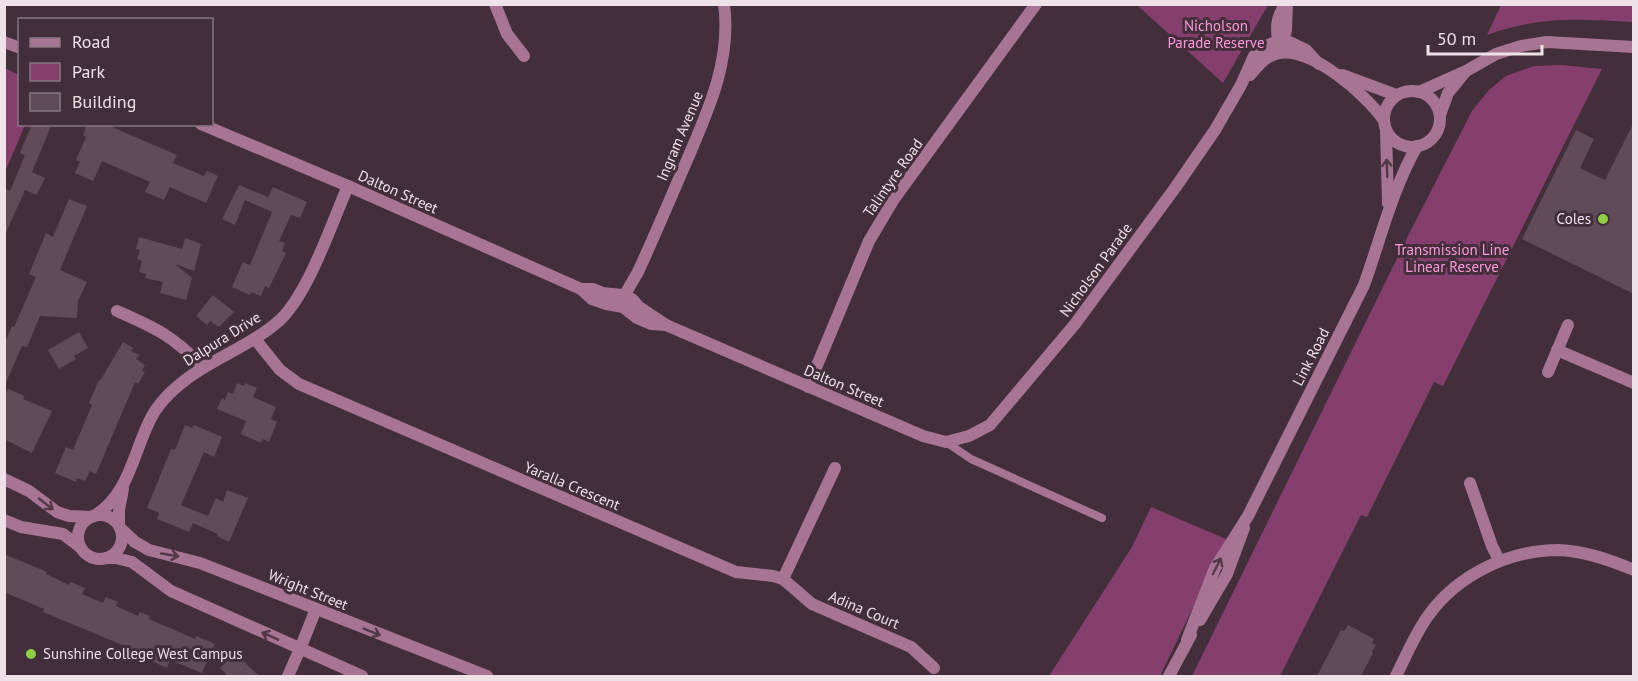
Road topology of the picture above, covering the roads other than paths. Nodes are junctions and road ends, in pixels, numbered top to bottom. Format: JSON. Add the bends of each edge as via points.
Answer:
{"nodes":[{"id":1,"x":495,"y":4,"type":"edge"},
{"id":2,"x":724,"y":4,"type":"edge"},
{"id":3,"x":1036,"y":4,"type":"edge"},
{"id":4,"x":1287,"y":4,"type":"edge"},
{"id":5,"x":1280,"y":45,"type":"junction"},
{"id":6,"x":1634,"y":47,"type":"edge"},
{"id":7,"x":524,"y":56,"type":"dead end"},
{"id":8,"x":1466,"y":71,"type":"junction"},
{"id":9,"x":1333,"y":72,"type":"junction"},
{"id":10,"x":1419,"y":92,"type":"junction"},
{"id":11,"x":1396,"y":95,"type":"junction"},
{"id":12,"x":1440,"y":115,"type":"junction"},
{"id":13,"x":1384,"y":124,"type":"junction"},
{"id":14,"x":206,"y":126,"type":"edge"},
{"id":15,"x":1417,"y":146,"type":"junction"},
{"id":16,"x":348,"y":186,"type":"junction"},
{"id":17,"x":1388,"y":207,"type":"junction"},
{"id":18,"x":626,"y":300,"type":"junction"},
{"id":19,"x":117,"y":311,"type":"dead end"},
{"id":20,"x":1568,"y":325,"type":"dead end"},
{"id":21,"x":255,"y":339,"type":"junction"},
{"id":22,"x":1557,"y":350,"type":"junction"},
{"id":23,"x":203,"y":367,"type":"junction"},
{"id":24,"x":1548,"y":372,"type":"dead end"},
{"id":25,"x":1634,"y":383,"type":"edge"},
{"id":26,"x":808,"y":387,"type":"junction"},
{"id":27,"x":946,"y":442,"type":"junction"},
{"id":28,"x":835,"y":468,"type":"dead end"},
{"id":29,"x":4,"y":479,"type":"edge"},
{"id":30,"x":124,"y":482,"type":"junction"},
{"id":31,"x":1470,"y":483,"type":"dead end"},
{"id":32,"x":93,"y":517,"type":"junction"},
{"id":33,"x":1102,"y":518,"type":"dead end"},
{"id":34,"x":4,"y":520,"type":"edge"},
{"id":35,"x":119,"y":526,"type":"junction"},
{"id":36,"x":83,"y":550,"type":"junction"},
{"id":37,"x":106,"y":558,"type":"junction"},
{"id":38,"x":1499,"y":560,"type":"junction"},
{"id":39,"x":1634,"y":570,"type":"edge"},
{"id":40,"x":783,"y":579,"type":"junction"},
{"id":41,"x":316,"y":609,"type":"junction"},
{"id":42,"x":300,"y":649,"type":"junction"},
{"id":43,"x":933,"y":668,"type":"dead end"},
{"id":44,"x":288,"y":676,"type":"edge"},
{"id":45,"x":362,"y":676,"type":"edge"},
{"id":46,"x":487,"y":676,"type":"edge"},
{"id":47,"x":1169,"y":676,"type":"edge"},
{"id":48,"x":1396,"y":676,"type":"edge"}],
"edges":[{"from":1,"to":7,"type":"street","via":[[507,34]]},
{"from":2,"to":18,"type":"street","name":"Ingram Avenue","via":[[725,42],[712,100]]},
{"from":3,"to":26,"type":"street","name":"Talintyre Road","via":[[894,199],[869,241]]},
{"from":4,"to":5,"type":"street","via":[[1277,20]]},
{"from":5,"to":9,"type":"street","via":[[1293,55]]},
{"from":5,"to":27,"type":"street","name":"Nicholson Parade","via":[[1241,85],[1175,188],[1076,324],[990,424],[969,436]]},
{"from":6,"to":8,"type":"street","via":[[1547,42],[1496,54]]},
{"from":8,"to":10,"type":"street"},
{"from":8,"to":12,"type":"street","via":[[1448,93]]},
{"from":9,"to":11,"type":"street"},
{"from":9,"to":13,"type":"street","via":[[1369,101]]},
{"from":10,"to":11,"type":"street","via":[[1411,90]]},
{"from":10,"to":12,"type":"street","via":[[1433,100]]},
{"from":11,"to":13,"type":"street","via":[[1389,101]]},
{"from":12,"to":15,"type":"street","via":[[1432,138]]},
{"from":13,"to":15,"type":"street","via":[[1398,144]]},
{"from":17,"to":13,"type":"street","name":"Link Road","one_way":true},
{"from":14,"to":16,"type":"street","name":"Dalton Street"},
{"from":15,"to":17,"type":"street","name":"Link Road"},
{"from":16,"to":18,"type":"street","name":"Dalton Street","via":[[581,289]]},
{"from":16,"to":21,"type":"street","name":"Dalpura Drive","via":[[305,285],[280,319]]},
{"from":17,"to":47,"type":"street","name":"Link Road","via":[[1364,285],[1248,516],[1227,574]]},
{"from":18,"to":26,"type":"street","name":"Dalton Street","via":[[666,325]]},
{"from":19,"to":23,"type":"street","via":[[175,340]]},
{"from":20,"to":22,"type":"street"},
{"from":21,"to":23,"type":"street","name":"Dalpura Drive"},
{"from":21,"to":40,"type":"street","name":"Yaralla Crescent","via":[[280,370],[322,395],[736,572]]},
{"from":22,"to":24,"type":"street"},
{"from":22,"to":25,"type":"street"},
{"from":23,"to":30,"type":"street","name":"Dalpura Drive","via":[[155,411]]},
{"from":26,"to":27,"type":"street","name":"Dalton Street"},
{"from":27,"to":33,"type":"lane","via":[[971,459]]},
{"from":28,"to":40,"type":"street"},
{"from":29,"to":32,"type":"street","one_way":true,"via":[[29,491],[57,512]]},
{"from":30,"to":32,"type":"street","name":"Dalpura Drive","via":[[108,506]]},
{"from":30,"to":35,"type":"street","name":"Dalpura Drive"},
{"from":31,"to":38,"type":"street"},
{"from":32,"to":35,"type":"street","via":[[108,516]]},
{"from":32,"to":36,"type":"street","via":[[83,523],[79,532]]},
{"from":34,"to":36,"type":"street","via":[[63,534]]},
{"from":35,"to":37,"type":"street","via":[[121,544],[116,553]]},
{"from":35,"to":41,"type":"street","name":"Wright Street","one_way":true,"via":[[149,550],[200,563]]},
{"from":36,"to":37,"type":"street","via":[[96,558]]},
{"from":42,"to":37,"type":"street","one_way":true,"via":[[171,591],[132,562]]},
{"from":38,"to":39,"type":"street","via":[[1560,550],[1601,557]]},
{"from":38,"to":48,"type":"street","via":[[1471,575],[1428,615]]},
{"from":40,"to":43,"type":"street","name":"Adina Court","via":[[812,604],[911,647]]},
{"from":41,"to":42,"type":"street"},
{"from":41,"to":46,"type":"street","name":"Wright Street","one_way":true},
{"from":42,"to":44,"type":"street"},
{"from":42,"to":45,"type":"street"}]}
